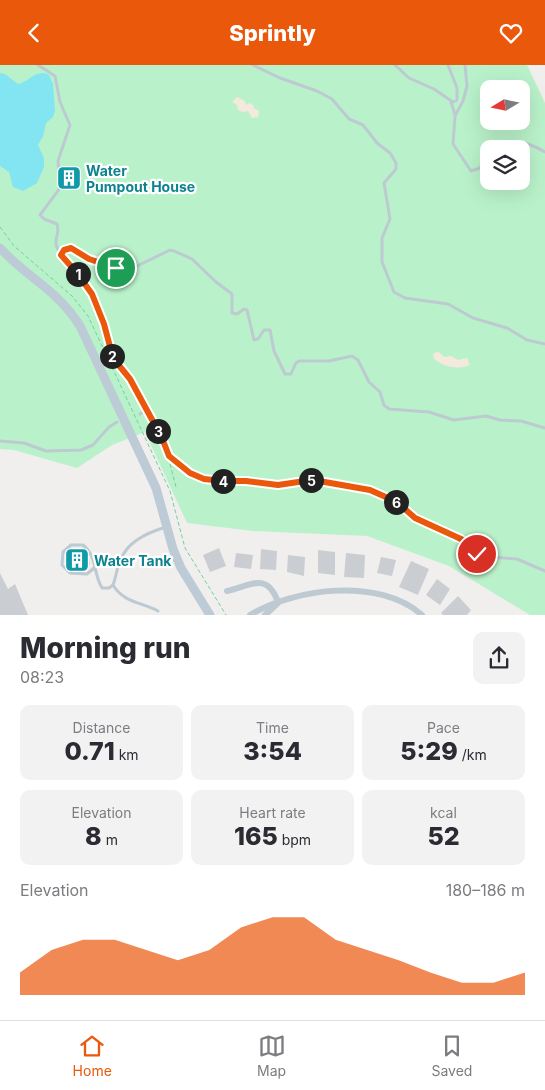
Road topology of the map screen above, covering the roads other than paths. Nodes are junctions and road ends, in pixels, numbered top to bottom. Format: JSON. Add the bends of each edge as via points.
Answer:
{"nodes":[{"id":1,"x":38,"y":65,"type":"edge"},
{"id":2,"x":253,"y":65,"type":"edge"},
{"id":3,"x":395,"y":65,"type":"edge"},
{"id":4,"x":448,"y":65,"type":"edge"},
{"id":5,"x":465,"y":65,"type":"edge"},
{"id":6,"x":450,"y":102,"type":"junction"},
{"id":7,"x":455,"y":116,"type":"junction"},
{"id":8,"x":530,"y":144,"type":"edge"},
{"id":9,"x":545,"y":152,"type":"edge"},
{"id":10,"x":480,"y":166,"type":"edge"},
{"id":11,"x":0,"y":247,"type":"edge"},
{"id":12,"x":61,"y":255,"type":"junction"},
{"id":13,"x":545,"y":344,"type":"edge"},
{"id":14,"x":146,"y":410,"type":"junction"},
{"id":15,"x":140,"y":414,"type":"dead end"},
{"id":16,"x":117,"y":423,"type":"dead end"},
{"id":17,"x":545,"y":428,"type":"edge"},
{"id":18,"x":0,"y":441,"type":"edge"},
{"id":19,"x":167,"y":527,"type":"junction"},
{"id":20,"x":94,"y":568,"type":"junction"},
{"id":21,"x":545,"y":571,"type":"edge"},
{"id":22,"x":113,"y":585,"type":"junction"},
{"id":23,"x":227,"y":591,"type":"dead end"},
{"id":24,"x":278,"y":602,"type":"junction"},
{"id":25,"x":158,"y":611,"type":"dead end"},
{"id":26,"x":210,"y":615,"type":"edge"},
{"id":27,"x":250,"y":615,"type":"edge"},
{"id":28,"x":265,"y":615,"type":"edge"},
{"id":29,"x":422,"y":615,"type":"edge"}],
"edges":[{"from":1,"to":12,"type":"lane","via":[[55,76],[60,102],[70,125],[58,161],[60,188],[40,215],[56,223],[55,242]]},
{"from":2,"to":13,"type":"lane","via":[[330,98],[349,119],[365,127],[395,161],[396,169],[383,186],[390,219],[382,238],[382,262],[394,292],[405,298],[445,303],[473,318],[507,328],[527,341]]},
{"from":3,"to":6,"type":"lane","via":[[409,79],[434,89]]},
{"from":4,"to":6,"type":"lane","via":[[458,93],[456,102]]},
{"from":5,"to":7,"type":"lane","via":[[466,88]]},
{"from":6,"to":7,"type":"lane"},
{"from":7,"to":10,"type":"lane","via":[[453,144],[468,168],[472,171]]},
{"from":8,"to":9,"type":"lane"},
{"from":11,"to":19,"type":"street","via":[[54,293],[80,326],[156,488]]},
{"from":12,"to":14,"type":"lane","via":[[92,294],[113,358],[130,379]]},
{"from":12,"to":17,"type":"lane","via":[[71,248],[89,259],[129,269],[174,251],[192,259],[230,293],[233,297],[232,313],[247,310],[254,339],[258,339],[265,329],[270,330],[274,351],[285,374],[291,374],[299,361],[330,361],[352,356],[358,360],[389,409],[429,412],[454,419],[486,416]]},
{"from":14,"to":15,"type":"lane"},
{"from":14,"to":21,"type":"lane","via":[[168,455],[190,473],[207,479],[272,485],[319,481],[370,490],[397,502],[415,518],[461,539],[480,556],[516,559]]},
{"from":16,"to":18,"type":"lane","via":[[108,427],[93,445],[81,449],[46,451],[24,443]]},
{"from":19,"to":22,"type":"lane","via":[[128,547]]},
{"from":19,"to":26,"type":"street","via":[[182,568]]},
{"from":20,"to":20,"type":"lane","via":[[90,552],[83,545],[71,545],[63,552],[62,565],[70,573],[87,574]]},
{"from":20,"to":22,"type":"lane","via":[[102,587]]},
{"from":22,"to":25,"type":"lane","via":[[126,600]]},
{"from":23,"to":24,"type":"street","via":[[262,582],[272,588]]},
{"from":24,"to":27,"type":"street"},
{"from":24,"to":28,"type":"street"},
{"from":24,"to":29,"type":"street","via":[[320,590],[349,591],[403,602]]}]}
